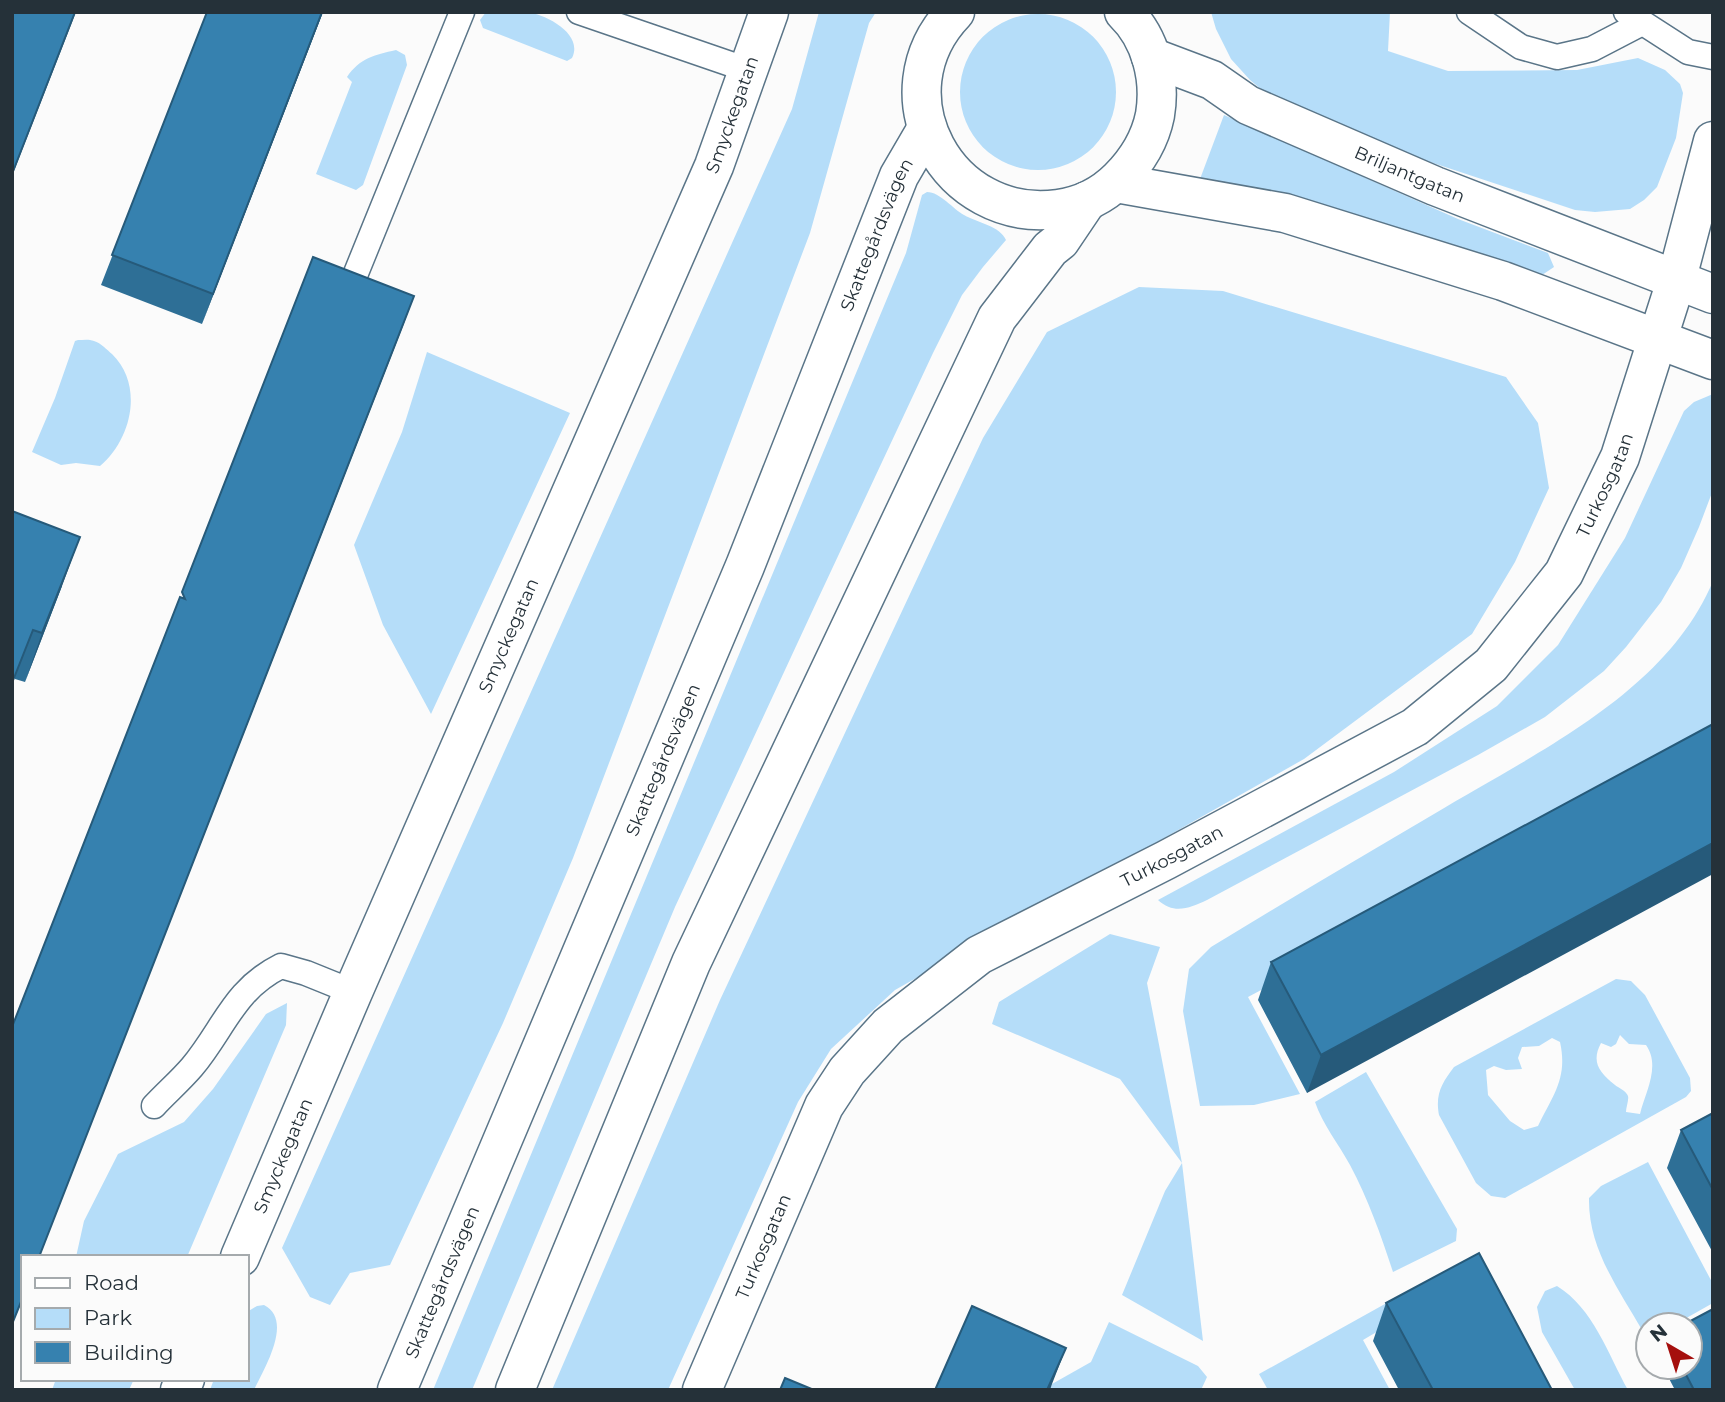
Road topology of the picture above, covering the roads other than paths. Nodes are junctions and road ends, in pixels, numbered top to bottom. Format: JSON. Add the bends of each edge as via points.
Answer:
{"nodes":[{"id":1,"x":462,"y":12,"type":"edge"},
{"id":2,"x":579,"y":12,"type":"edge"},
{"id":3,"x":769,"y":12,"type":"edge"},
{"id":4,"x":955,"y":12,"type":"edge"},
{"id":5,"x":1469,"y":12,"type":"edge"},
{"id":6,"x":1634,"y":18,"type":"edge"},
{"id":7,"x":1141,"y":30,"type":"edge"},
{"id":8,"x":1713,"y":57,"type":"edge"},
{"id":9,"x":748,"y":69,"type":"junction"},
{"id":10,"x":927,"y":128,"type":"junction"},
{"id":11,"x":1713,"y":141,"type":"edge"},
{"id":12,"x":1101,"y":192,"type":"junction"},
{"id":13,"x":354,"y":278,"type":"edge"},
{"id":14,"x":1677,"y":278,"type":"junction"},
{"id":15,"x":1713,"y":294,"type":"edge"},
{"id":16,"x":1658,"y":339,"type":"junction"},
{"id":17,"x":1713,"y":360,"type":"edge"},
{"id":18,"x":353,"y":992,"type":"junction"},
{"id":19,"x":154,"y":1106,"type":"dead end"},
{"id":20,"x":241,"y":1255,"type":"edge"},
{"id":21,"x":397,"y":1390,"type":"edge"},
{"id":22,"x":515,"y":1390,"type":"edge"},
{"id":23,"x":702,"y":1390,"type":"edge"}],
"edges":[{"from":1,"to":13,"type":"lane"},
{"from":2,"to":9,"type":"lane"},
{"from":3,"to":9,"type":"street","name":"Smyckegatan"},
{"from":4,"to":10,"type":"street","name":"Skattegårdsvägen","via":[[936,40],[925,68],[922,98]]},
{"from":5,"to":6,"type":"lane","via":[[1521,47],[1557,57],[1592,49]]},
{"from":6,"to":8,"type":"lane","via":[[1688,52]]},
{"from":7,"to":12,"type":"street","via":[[1157,90],[1153,125],[1138,156]]},
{"from":7,"to":14,"type":"street","name":"Briljantgatan","via":[[1248,105],[1435,186]]},
{"from":9,"to":18,"type":"street","name":"Smyckegatan","via":[[697,204]]},
{"from":10,"to":12,"type":"street","name":"Skattegårdsvägen","via":[[948,167],[963,183],[1001,204],[1044,211],[1066,208]]},
{"from":10,"to":21,"type":"street","name":"Skattegårdsvägen","via":[[899,176],[745,566]]},
{"from":11,"to":14,"type":"street"},
{"from":12,"to":16,"type":"street","via":[[1285,213],[1503,281]]},
{"from":12,"to":22,"type":"street","via":[[997,318],[691,963]]},
{"from":14,"to":15,"type":"street","name":"Briljantgatan"},
{"from":14,"to":16,"type":"street"},
{"from":16,"to":17,"type":"street"},
{"from":16,"to":23,"type":"street","name":"Turkosgatan","via":[[1620,457],[1564,572],[1491,665],[1415,727],[979,955],[888,1026],[847,1071],[824,1106]]},
{"from":18,"to":19,"type":"lane","via":[[281,966],[262,976],[240,997],[192,1066]]},
{"from":18,"to":20,"type":"street","name":"Smyckegatan"}]}
